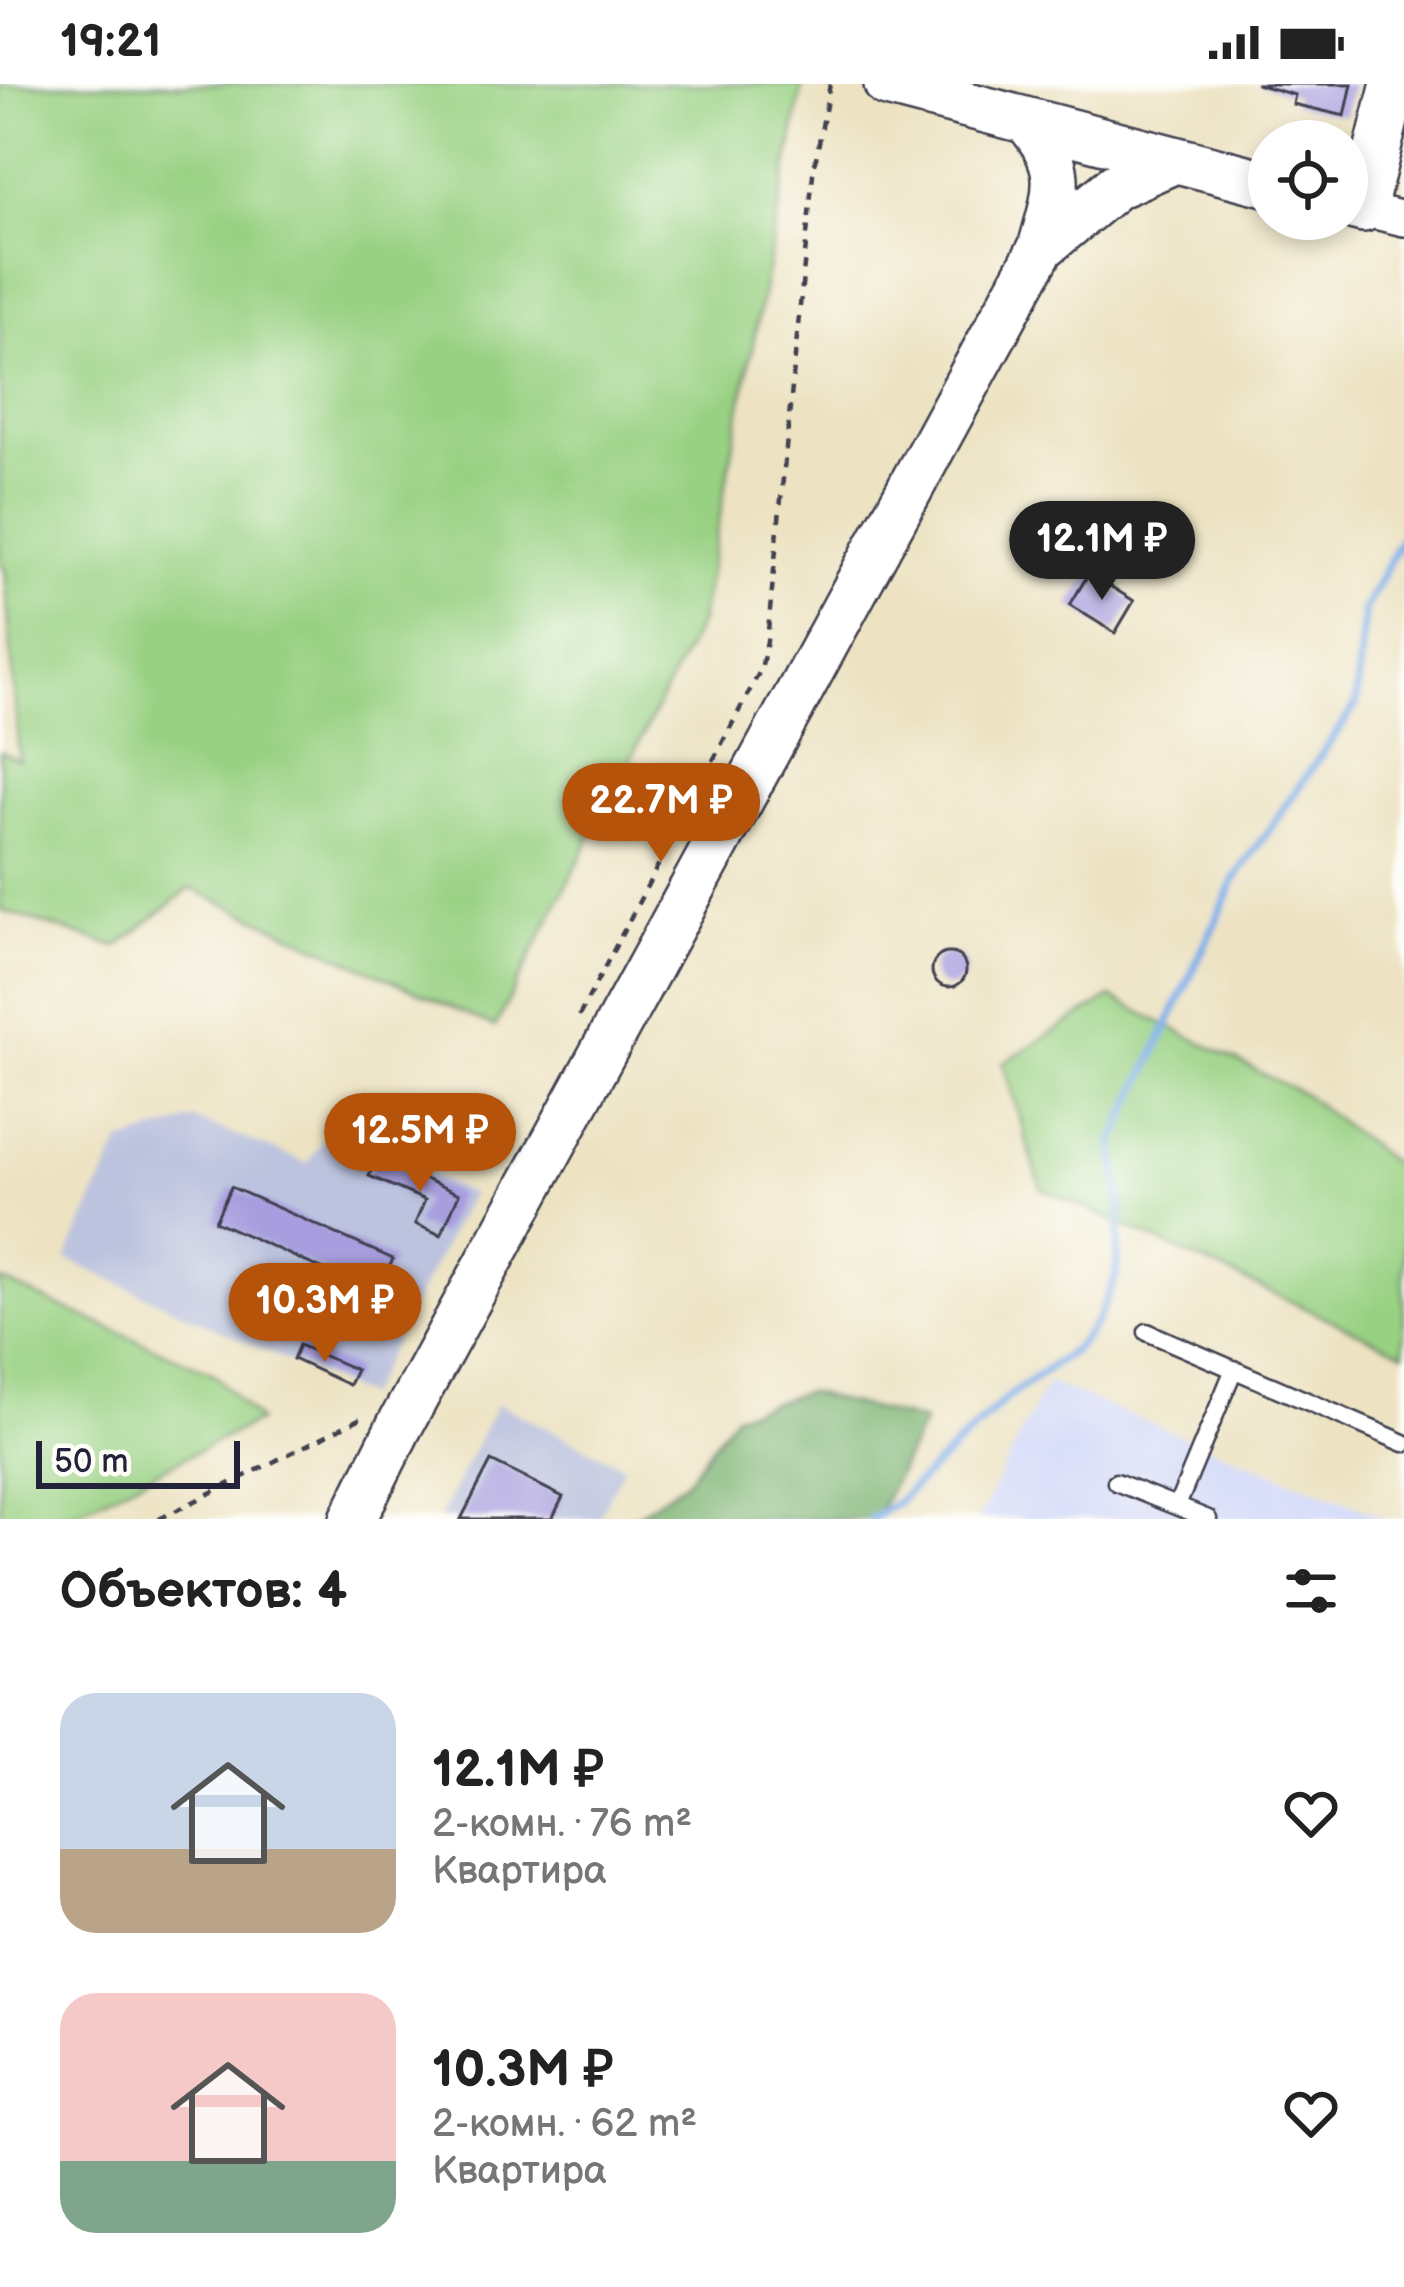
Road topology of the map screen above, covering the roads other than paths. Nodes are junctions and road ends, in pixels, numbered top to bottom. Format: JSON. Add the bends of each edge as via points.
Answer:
{"nodes":[{"id":1,"x":887,"y":84,"type":"edge"},
{"id":2,"x":1394,"y":84,"type":"edge"},
{"id":3,"x":1028,"y":122,"type":"junction"},
{"id":4,"x":1174,"y":160,"type":"junction"},
{"id":5,"x":1248,"y":179,"type":"edge"},
{"id":6,"x":1371,"y":211,"type":"edge"},
{"id":7,"x":1041,"y":248,"type":"junction"},
{"id":8,"x":1147,"y":1332,"type":"dead end"},
{"id":9,"x":1234,"y":1369,"type":"junction"},
{"id":10,"x":1404,"y":1443,"type":"edge"},
{"id":11,"x":1116,"y":1482,"type":"dead end"},
{"id":12,"x":1183,"y":1512,"type":"edge"},
{"id":13,"x":353,"y":1519,"type":"edge"},
{"id":14,"x":1208,"y":1519,"type":"edge"}],
"edges":[{"from":1,"to":3,"type":"street"},
{"from":2,"to":6,"type":"street"},
{"from":3,"to":4,"type":"street"},
{"from":3,"to":7,"type":"street","via":[[1050,148],[1058,184]]},
{"from":4,"to":5,"type":"street"},
{"from":4,"to":7,"type":"street","via":[[1116,186]]},
{"from":7,"to":13,"type":"street"},
{"from":8,"to":9,"type":"lane"},
{"from":9,"to":10,"type":"lane"},
{"from":9,"to":12,"type":"lane"},
{"from":11,"to":12,"type":"lane"},
{"from":12,"to":14,"type":"lane"}]}
